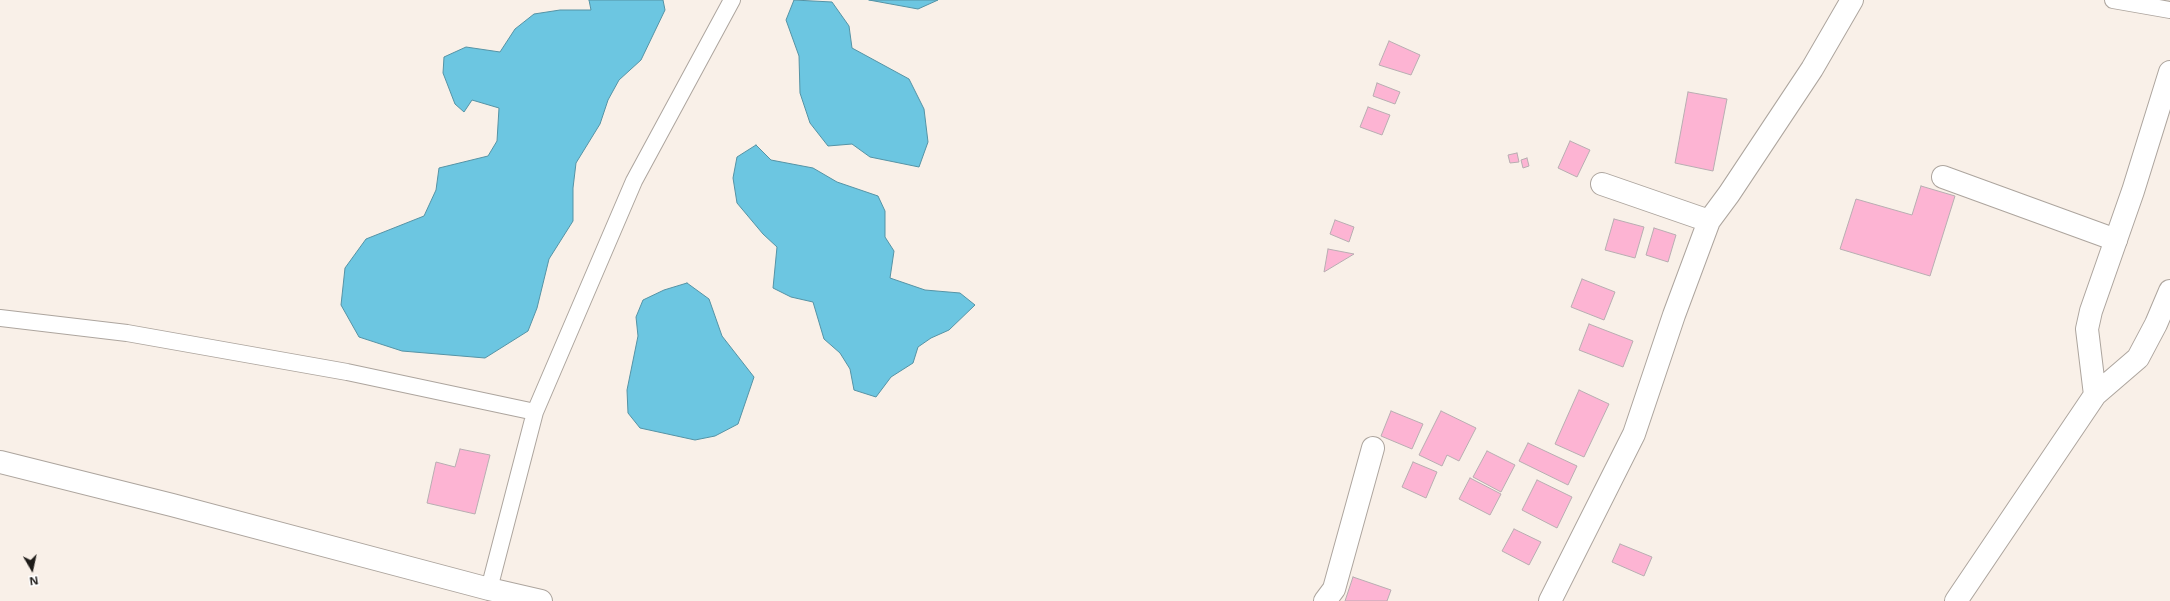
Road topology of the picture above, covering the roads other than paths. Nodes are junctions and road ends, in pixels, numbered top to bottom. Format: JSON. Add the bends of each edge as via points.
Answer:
{"nodes":[{"id":1,"x":732,"y":0,"type":"edge"},
{"id":2,"x":1852,"y":0,"type":"edge"},
{"id":3,"x":2112,"y":0,"type":"edge"},
{"id":4,"x":2170,"y":10,"type":"edge"},
{"id":5,"x":2170,"y":72,"type":"edge"},
{"id":6,"x":1943,"y":176,"type":"dead end"},
{"id":7,"x":1602,"y":184,"type":"dead end"},
{"id":8,"x":1709,"y":221,"type":"junction"},
{"id":9,"x":2116,"y":240,"type":"junction"},
{"id":10,"x":2170,"y":291,"type":"edge"},
{"id":11,"x":0,"y":318,"type":"edge"},
{"id":12,"x":2095,"y":395,"type":"junction"},
{"id":13,"x":535,"y":412,"type":"junction"},
{"id":14,"x":1373,"y":448,"type":"dead end"},
{"id":15,"x":0,"y":462,"type":"edge"},
{"id":16,"x":485,"y":595,"type":"edge"},
{"id":17,"x":541,"y":601,"type":"edge"},
{"id":18,"x":1325,"y":601,"type":"edge"},
{"id":19,"x":1550,"y":601,"type":"edge"},
{"id":20,"x":1956,"y":601,"type":"edge"}],
"edges":[{"from":1,"to":13,"type":"lane","via":[[634,181]]},
{"from":2,"to":8,"type":"street","via":[[1812,70]]},
{"from":3,"to":4,"type":"lane"},
{"from":5,"to":9,"type":"street"},
{"from":6,"to":9,"type":"street"},
{"from":7,"to":8,"type":"street"},
{"from":8,"to":19,"type":"street","via":[[1634,434]]},
{"from":9,"to":12,"type":"street","via":[[2091,310],[2087,329]]},
{"from":10,"to":12,"type":"street","via":[[2138,358]]},
{"from":11,"to":13,"type":"lane","via":[[127,333],[347,372]]},
{"from":12,"to":20,"type":"street"},
{"from":13,"to":16,"type":"lane"},
{"from":14,"to":18,"type":"street","via":[[1334,589]]},
{"from":15,"to":16,"type":"street","via":[[172,505]]},
{"from":16,"to":17,"type":"street"}]}
